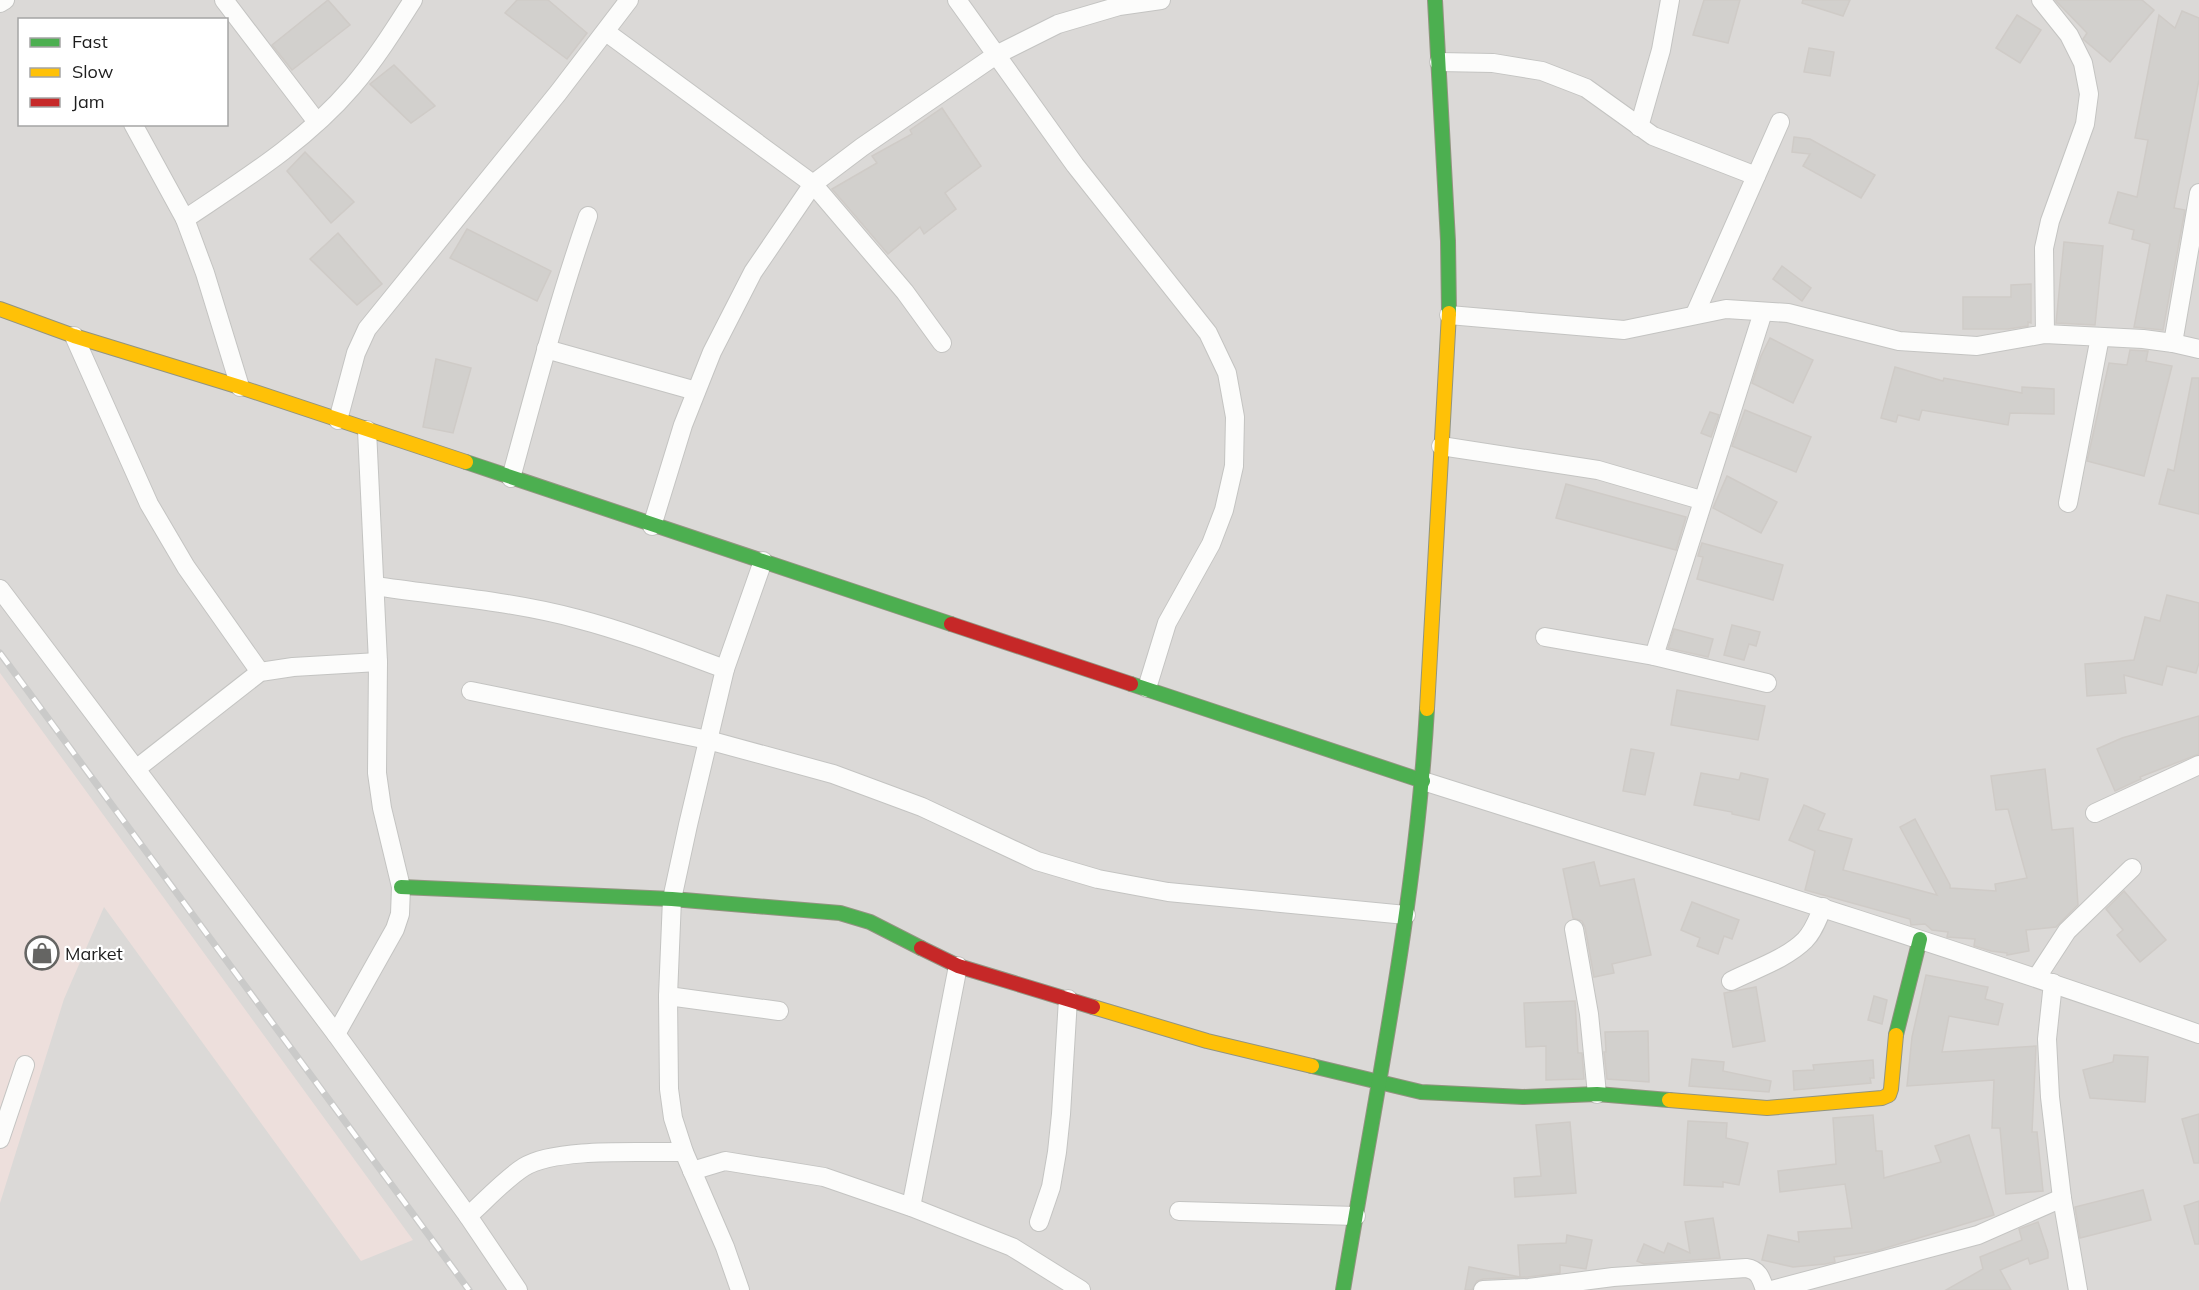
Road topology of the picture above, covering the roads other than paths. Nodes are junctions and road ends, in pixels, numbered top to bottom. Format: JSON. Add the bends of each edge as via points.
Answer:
{"nodes":[{"id":1,"x":5,"y":0,"type":"edge"},
{"id":2,"x":224,"y":0,"type":"edge"},
{"id":3,"x":413,"y":0,"type":"edge"},
{"id":4,"x":629,"y":0,"type":"edge"},
{"id":5,"x":957,"y":0,"type":"edge"},
{"id":6,"x":1161,"y":0,"type":"edge"},
{"id":7,"x":1435,"y":0,"type":"edge"},
{"id":8,"x":1670,"y":0,"type":"edge"},
{"id":9,"x":2041,"y":0,"type":"edge"},
{"id":10,"x":0,"y":3,"type":"edge"},
{"id":11,"x":606,"y":32,"type":"junction"},
{"id":12,"x":996,"y":55,"type":"junction"},
{"id":13,"x":1439,"y":62,"type":"junction"},
{"id":14,"x":317,"y":122,"type":"junction"},
{"id":15,"x":1780,"y":122,"type":"dead end"},
{"id":16,"x":134,"y":126,"type":"edge"},
{"id":17,"x":1639,"y":127,"type":"junction"},
{"id":18,"x":1756,"y":176,"type":"junction"},
{"id":19,"x":813,"y":184,"type":"junction"},
{"id":20,"x":2199,"y":193,"type":"edge"},
{"id":21,"x":588,"y":216,"type":"dead end"},
{"id":22,"x":185,"y":219,"type":"junction"},
{"id":23,"x":0,"y":309,"type":"edge"},
{"id":24,"x":1763,"y":312,"type":"junction"},
{"id":25,"x":1695,"y":314,"type":"junction"},
{"id":26,"x":1449,"y":315,"type":"junction"},
{"id":27,"x":2045,"y":334,"type":"junction"},
{"id":28,"x":74,"y":336,"type":"junction"},
{"id":29,"x":2100,"y":337,"type":"junction"},
{"id":30,"x":942,"y":343,"type":"dead end"},
{"id":31,"x":2173,"y":343,"type":"junction"},
{"id":32,"x":546,"y":349,"type":"junction"},
{"id":33,"x":2199,"y":349,"type":"edge"},
{"id":34,"x":240,"y":387,"type":"junction"},
{"id":35,"x":696,"y":391,"type":"junction"},
{"id":36,"x":338,"y":420,"type":"junction"},
{"id":37,"x":368,"y":429,"type":"junction"},
{"id":38,"x":1441,"y":446,"type":"junction"},
{"id":39,"x":512,"y":478,"type":"junction"},
{"id":40,"x":1701,"y":501,"type":"junction"},
{"id":41,"x":2068,"y":503,"type":"dead end"},
{"id":42,"x":652,"y":526,"type":"junction"},
{"id":43,"x":763,"y":561,"type":"junction"},
{"id":44,"x":375,"y":586,"type":"junction"},
{"id":45,"x":0,"y":589,"type":"edge"},
{"id":46,"x":1545,"y":637,"type":"dead end"},
{"id":47,"x":1654,"y":656,"type":"junction"},
{"id":48,"x":378,"y":662,"type":"junction"},
{"id":49,"x":725,"y":669,"type":"junction"},
{"id":50,"x":260,"y":672,"type":"junction"},
{"id":51,"x":1767,"y":683,"type":"dead end"},
{"id":52,"x":1147,"y":688,"type":"junction"},
{"id":53,"x":471,"y":691,"type":"dead end"},
{"id":54,"x":708,"y":740,"type":"junction"},
{"id":55,"x":2199,"y":765,"type":"edge"},
{"id":56,"x":136,"y":769,"type":"junction"},
{"id":57,"x":1423,"y":781,"type":"junction"},
{"id":58,"x":2095,"y":813,"type":"dead end"},
{"id":59,"x":2132,"y":868,"type":"dead end"},
{"id":60,"x":401,"y":887,"type":"junction"},
{"id":61,"x":672,"y":899,"type":"junction"},
{"id":62,"x":1823,"y":907,"type":"junction"},
{"id":63,"x":1406,"y":915,"type":"junction"},
{"id":64,"x":1574,"y":929,"type":"dead end"},
{"id":65,"x":1920,"y":939,"type":"junction"},
{"id":66,"x":958,"y":966,"type":"junction"},
{"id":67,"x":2045,"y":980,"type":"junction"},
{"id":68,"x":1731,"y":981,"type":"dead end"},
{"id":69,"x":668,"y":996,"type":"junction"},
{"id":70,"x":1068,"y":999,"type":"junction"},
{"id":71,"x":779,"y":1011,"type":"dead end"},
{"id":72,"x":2199,"y":1034,"type":"edge"},
{"id":73,"x":336,"y":1035,"type":"junction"},
{"id":74,"x":25,"y":1065,"type":"dead end"},
{"id":75,"x":1379,"y":1083,"type":"junction"},
{"id":76,"x":1597,"y":1094,"type":"junction"},
{"id":77,"x":0,"y":1139,"type":"edge"},
{"id":78,"x":684,"y":1152,"type":"junction"},
{"id":79,"x":692,"y":1170,"type":"junction"},
{"id":80,"x":2062,"y":1198,"type":"junction"},
{"id":81,"x":911,"y":1207,"type":"junction"},
{"id":82,"x":1179,"y":1211,"type":"dead end"},
{"id":83,"x":468,"y":1216,"type":"junction"},
{"id":84,"x":1356,"y":1216,"type":"junction"},
{"id":85,"x":1038,"y":1222,"type":"dead end"},
{"id":86,"x":518,"y":1290,"type":"edge"},
{"id":87,"x":740,"y":1290,"type":"edge"},
{"id":88,"x":1081,"y":1290,"type":"edge"},
{"id":89,"x":1343,"y":1290,"type":"edge"},
{"id":90,"x":1483,"y":1290,"type":"edge"},
{"id":91,"x":1765,"y":1290,"type":"edge"},
{"id":92,"x":1772,"y":1290,"type":"edge"},
{"id":93,"x":2078,"y":1290,"type":"edge"}],
"edges":[{"from":1,"to":10,"type":"street"},
{"from":2,"to":14,"type":"street"},
{"from":3,"to":14,"type":"street","via":[[379,53]]},
{"from":4,"to":11,"type":"street"},
{"from":5,"to":12,"type":"street"},
{"from":6,"to":12,"type":"street","via":[[1119,6],[1058,24]]},
{"from":7,"to":13,"type":"street"},
{"from":8,"to":17,"type":"street","via":[[1661,50]]},
{"from":9,"to":27,"type":"street","via":[[2068,35],[2083,63],[2089,94],[2085,124],[2044,248]]},
{"from":11,"to":19,"type":"street"},
{"from":11,"to":36,"type":"street","via":[[367,329],[356,353]]},
{"from":12,"to":19,"type":"street"},
{"from":12,"to":52,"type":"street","via":[[1076,165],[1209,333],[1227,373],[1235,417],[1234,466],[1224,510],[1211,544],[1167,623]]},
{"from":13,"to":17,"type":"street","via":[[1493,63],[1542,71],[1586,88]]},
{"from":13,"to":26,"type":"street"},
{"from":14,"to":22,"type":"street","via":[[260,168]]},
{"from":15,"to":18,"type":"street"},
{"from":16,"to":22,"type":"street"},
{"from":17,"to":18,"type":"street"},
{"from":18,"to":25,"type":"street"},
{"from":19,"to":30,"type":"street","via":[[905,292]]},
{"from":19,"to":35,"type":"street","via":[[753,272]]},
{"from":20,"to":31,"type":"street"},
{"from":21,"to":32,"type":"street"},
{"from":22,"to":34,"type":"street"},
{"from":23,"to":28,"type":"street"},
{"from":24,"to":25,"type":"street","via":[[1726,309]]},
{"from":24,"to":27,"type":"street","via":[[1788,313],[1899,341],[1977,346]]},
{"from":24,"to":40,"type":"street"},
{"from":25,"to":26,"type":"street","via":[[1624,330]]},
{"from":26,"to":38,"type":"street"},
{"from":27,"to":29,"type":"street"},
{"from":28,"to":34,"type":"street"},
{"from":28,"to":50,"type":"street","via":[[149,504],[186,567]]},
{"from":29,"to":31,"type":"street"},
{"from":29,"to":41,"type":"street"},
{"from":31,"to":33,"type":"street"},
{"from":32,"to":35,"type":"street"},
{"from":32,"to":39,"type":"street"},
{"from":34,"to":36,"type":"street"},
{"from":35,"to":42,"type":"street"},
{"from":36,"to":37,"type":"street"},
{"from":37,"to":39,"type":"street"},
{"from":37,"to":44,"type":"street"},
{"from":38,"to":40,"type":"street","via":[[1598,470]]},
{"from":38,"to":57,"type":"street"},
{"from":39,"to":42,"type":"street"},
{"from":40,"to":47,"type":"street"},
{"from":42,"to":43,"type":"street"},
{"from":43,"to":49,"type":"street"},
{"from":43,"to":52,"type":"street"},
{"from":44,"to":48,"type":"street"},
{"from":44,"to":49,"type":"street","via":[[577,618]]},
{"from":45,"to":56,"type":"street"},
{"from":46,"to":47,"type":"street"},
{"from":47,"to":51,"type":"street"},
{"from":48,"to":50,"type":"street"},
{"from":48,"to":60,"type":"street","via":[[377,773]]},
{"from":49,"to":54,"type":"street"},
{"from":50,"to":56,"type":"street"},
{"from":52,"to":57,"type":"street"},
{"from":53,"to":54,"type":"street"},
{"from":54,"to":61,"type":"street"},
{"from":54,"to":63,"type":"street","via":[[861,784],[922,807],[1037,861],[1098,879],[1168,892]]},
{"from":55,"to":58,"type":"street"},
{"from":56,"to":73,"type":"street"},
{"from":57,"to":62,"type":"street"},
{"from":57,"to":63,"type":"street"},
{"from":59,"to":67,"type":"street","via":[[2067,931]]},
{"from":60,"to":61,"type":"street"},
{"from":60,"to":73,"type":"street","via":[[395,929]]},
{"from":61,"to":66,"type":"street","via":[[840,914],[870,922]]},
{"from":61,"to":69,"type":"street"},
{"from":62,"to":65,"type":"street"},
{"from":62,"to":68,"type":"street","via":[[1805,940],[1786,954]]},
{"from":63,"to":75,"type":"street"},
{"from":64,"to":76,"type":"street","via":[[1589,1014]]},
{"from":65,"to":67,"type":"street"},
{"from":65,"to":76,"type":"street","via":[[1896,1037],[1889,1095],[1767,1108]]},
{"from":66,"to":70,"type":"street"},
{"from":66,"to":81,"type":"street"},
{"from":67,"to":72,"type":"street"},
{"from":67,"to":80,"type":"street","via":[[2050,1097]]},
{"from":69,"to":71,"type":"street"},
{"from":69,"to":78,"type":"street","via":[[669,1089]]},
{"from":70,"to":75,"type":"street","via":[[1216,1043]]},
{"from":70,"to":85,"type":"street","via":[[1057,1152],[1052,1187]]},
{"from":73,"to":83,"type":"street"},
{"from":74,"to":77,"type":"street"},
{"from":75,"to":76,"type":"street","via":[[1420,1092],[1466,1095]]},
{"from":75,"to":84,"type":"street"},
{"from":78,"to":79,"type":"street"},
{"from":78,"to":83,"type":"street","via":[[563,1154],[538,1160],[523,1167]]},
{"from":79,"to":81,"type":"street","via":[[725,1161],[779,1169],[824,1177]]},
{"from":79,"to":87,"type":"street"},
{"from":80,"to":92,"type":"street","via":[[1978,1235]]},
{"from":80,"to":93,"type":"street"},
{"from":81,"to":88,"type":"street","via":[[1012,1247]]},
{"from":82,"to":84,"type":"street"},
{"from":83,"to":86,"type":"street"},
{"from":84,"to":89,"type":"street"},
{"from":90,"to":91,"type":"street","via":[[1746,1268],[1761,1276]]}]}
